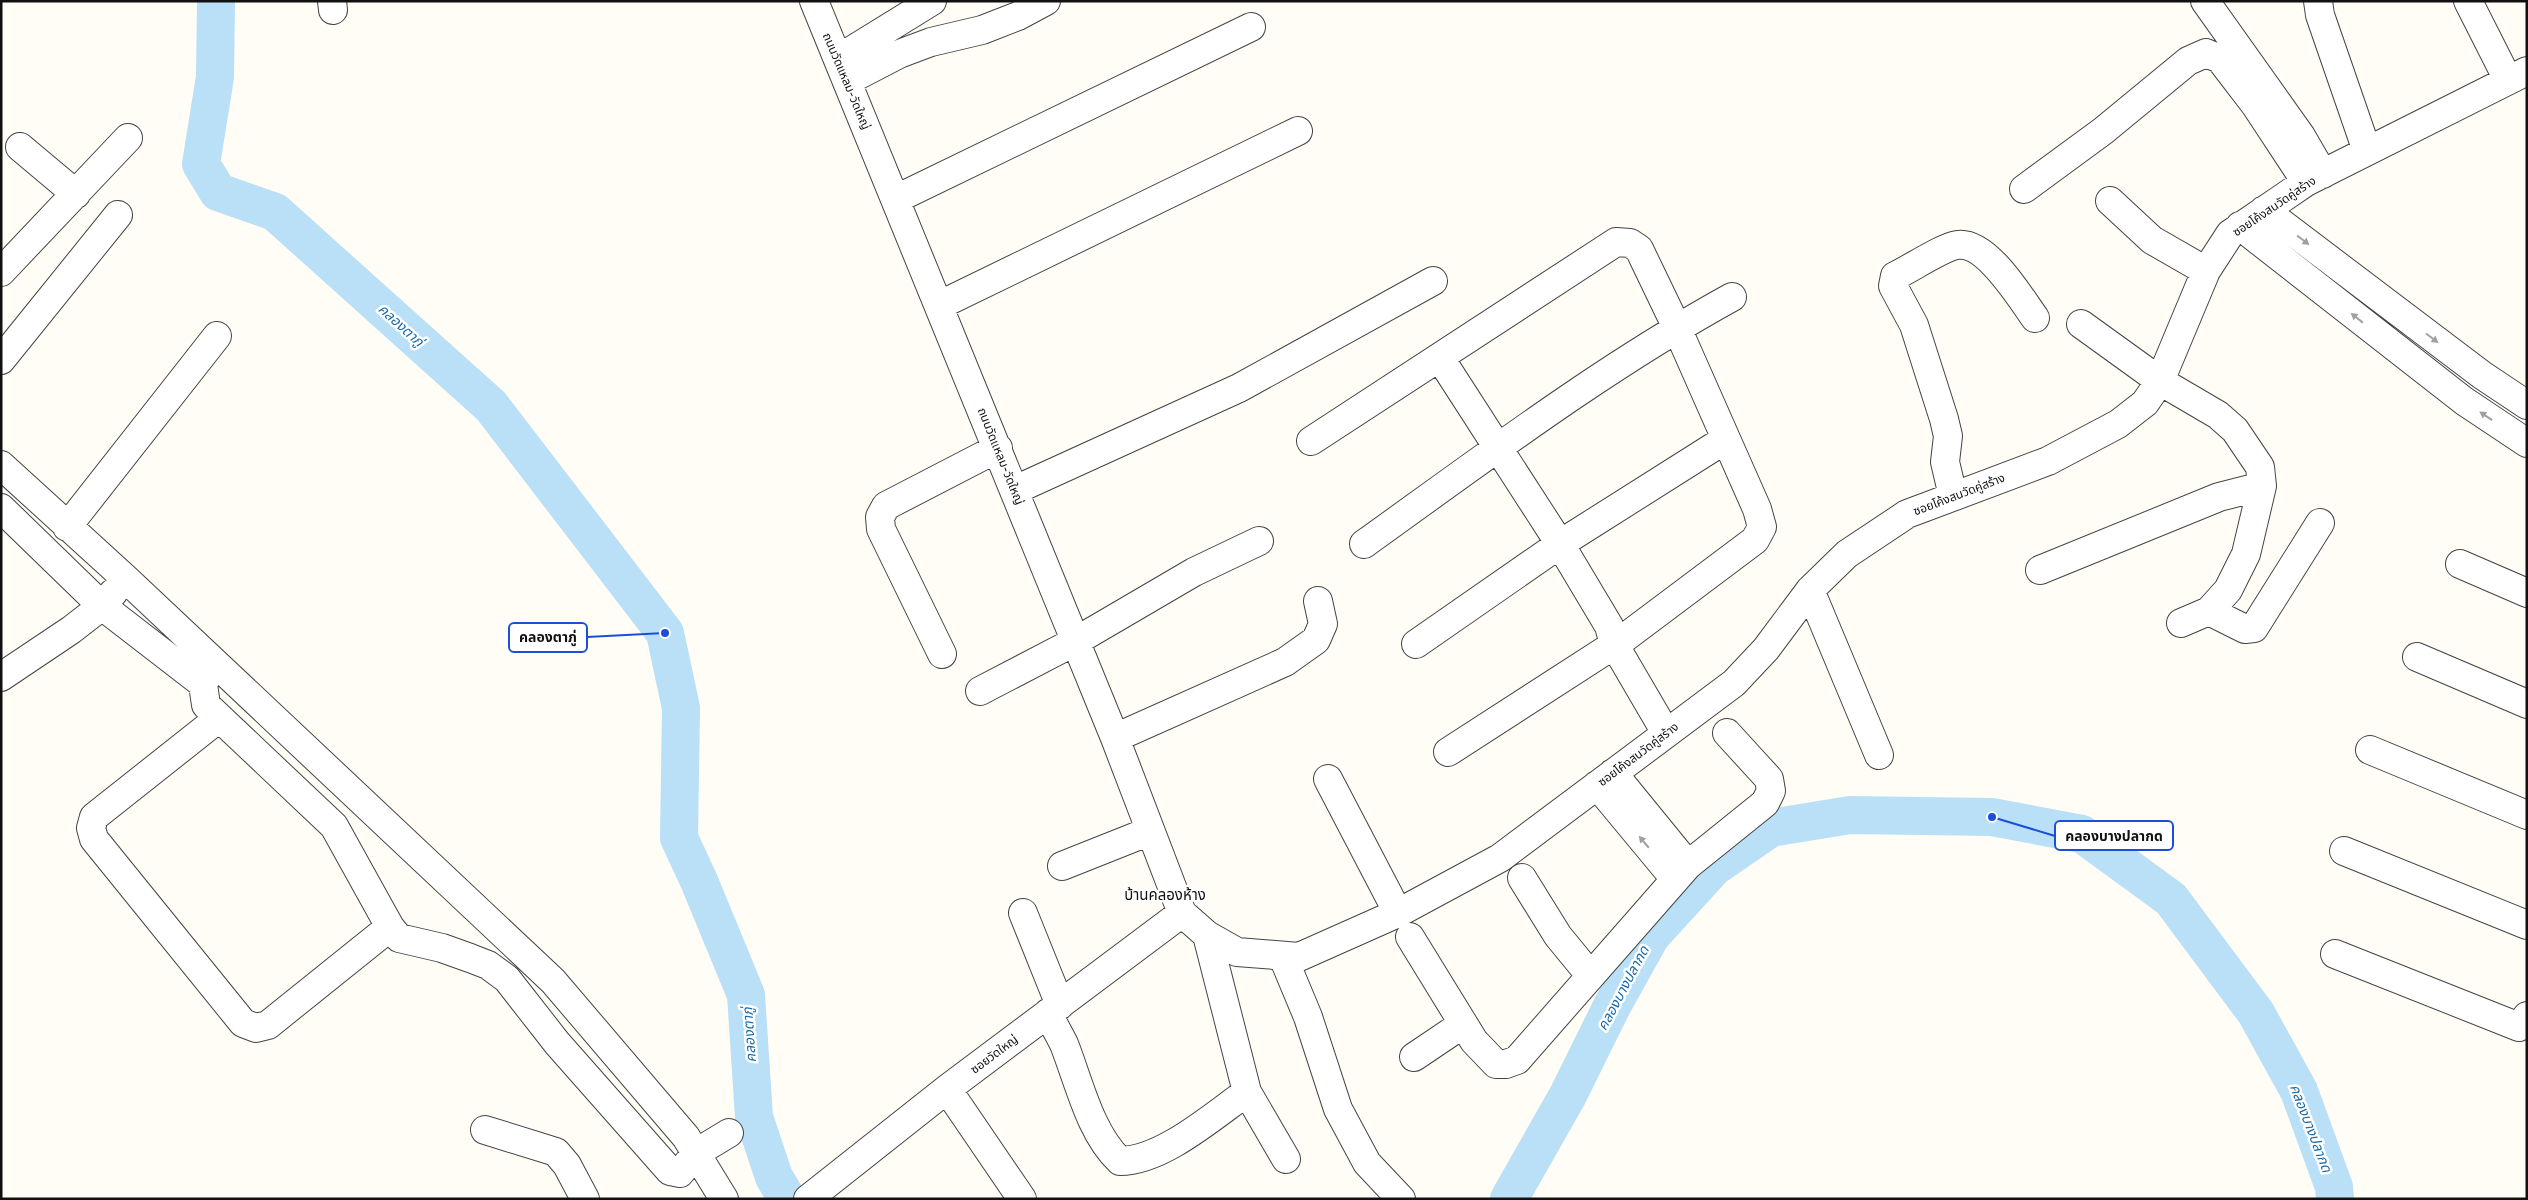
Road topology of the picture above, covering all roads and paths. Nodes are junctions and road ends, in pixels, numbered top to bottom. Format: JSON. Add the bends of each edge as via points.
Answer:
{"nodes":[{"id":1,"x":814,"y":1,"type":"edge"},
{"id":2,"x":932,"y":1,"type":"edge"},
{"id":3,"x":1046,"y":1,"type":"edge"},
{"id":4,"x":2205,"y":1,"type":"edge"},
{"id":5,"x":2318,"y":1,"type":"edge"},
{"id":6,"x":2468,"y":1,"type":"edge"},
{"id":7,"x":1251,"y":27,"type":"dead end"},
{"id":8,"x":842,"y":70,"type":"junction"},
{"id":9,"x":2518,"y":76,"type":"edge"},
{"id":10,"x":1298,"y":132,"type":"dead end"},
{"id":11,"x":128,"y":138,"type":"dead end"},
{"id":12,"x":20,"y":147,"type":"dead end"},
{"id":13,"x":2367,"y":151,"type":"junction"},
{"id":14,"x":2314,"y":178,"type":"junction"},
{"id":15,"x":2024,"y":189,"type":"dead end"},
{"id":16,"x":76,"y":194,"type":"junction"},
{"id":17,"x":896,"y":199,"type":"junction"},
{"id":18,"x":2110,"y":201,"type":"dead end"},
{"id":19,"x":2264,"y":210,"type":"junction"},
{"id":20,"x":118,"y":216,"type":"dead end"},
{"id":21,"x":2240,"y":226,"type":"junction"},
{"id":22,"x":2206,"y":271,"type":"junction"},
{"id":23,"x":1,"y":272,"type":"edge"},
{"id":24,"x":1433,"y":281,"type":"dead end"},
{"id":25,"x":1732,"y":297,"type":"dead end"},
{"id":26,"x":940,"y":305,"type":"junction"},
{"id":27,"x":2035,"y":318,"type":"dead end"},
{"id":28,"x":2081,"y":324,"type":"dead end"},
{"id":29,"x":1677,"y":328,"type":"junction"},
{"id":30,"x":217,"y":336,"type":"dead end"},
{"id":31,"x":1440,"y":358,"type":"junction"},
{"id":32,"x":1,"y":360,"type":"edge"},
{"id":33,"x":2160,"y":381,"type":"junction"},
{"id":34,"x":2527,"y":406,"type":"edge"},
{"id":35,"x":1726,"y":439,"type":"junction"},
{"id":36,"x":1311,"y":440,"type":"dead end"},
{"id":37,"x":2527,"y":443,"type":"edge"},
{"id":38,"x":998,"y":448,"type":"junction"},
{"id":39,"x":1498,"y":448,"type":"junction"},
{"id":40,"x":1,"y":465,"type":"edge"},
{"id":41,"x":2262,"y":486,"type":"junction"},
{"id":42,"x":1015,"y":490,"type":"junction"},
{"id":43,"x":1953,"y":496,"type":"junction"},
{"id":44,"x":1,"y":508,"type":"edge"},
{"id":45,"x":2320,"y":522,"type":"dead end"},
{"id":46,"x":67,"y":527,"type":"junction"},
{"id":47,"x":1259,"y":541,"type":"dead end"},
{"id":48,"x":1364,"y":544,"type":"dead end"},
{"id":49,"x":1560,"y":544,"type":"junction"},
{"id":50,"x":2460,"y":564,"type":"dead end"},
{"id":51,"x":2040,"y":570,"type":"dead end"},
{"id":52,"x":126,"y":579,"type":"junction"},
{"id":53,"x":1810,"y":590,"type":"junction"},
{"id":54,"x":2527,"y":593,"type":"edge"},
{"id":55,"x":1318,"y":601,"type":"dead end"},
{"id":56,"x":102,"y":606,"type":"junction"},
{"id":57,"x":2209,"y":611,"type":"junction"},
{"id":58,"x":2181,"y":622,"type":"dead end"},
{"id":59,"x":1615,"y":636,"type":"junction"},
{"id":60,"x":1076,"y":641,"type":"junction"},
{"id":61,"x":1416,"y":644,"type":"dead end"},
{"id":62,"x":942,"y":654,"type":"dead end"},
{"id":63,"x":2417,"y":657,"type":"dead end"},
{"id":64,"x":208,"y":674,"type":"junction"},
{"id":65,"x":1,"y":677,"type":"edge"},
{"id":66,"x":980,"y":691,"type":"dead end"},
{"id":67,"x":2527,"y":704,"type":"edge"},
{"id":68,"x":219,"y":718,"type":"junction"},
{"id":69,"x":1672,"y":728,"type":"junction"},
{"id":70,"x":1727,"y":733,"type":"dead end"},
{"id":71,"x":1115,"y":738,"type":"junction"},
{"id":72,"x":2370,"y":750,"type":"dead end"},
{"id":73,"x":1448,"y":752,"type":"dead end"},
{"id":74,"x":1879,"y":755,"type":"dead end"},
{"id":75,"x":1328,"y":778,"type":"dead end"},
{"id":76,"x":1605,"y":779,"type":"junction"},
{"id":77,"x":2527,"y":815,"type":"edge"},
{"id":78,"x":1150,"y":831,"type":"junction"},
{"id":79,"x":2344,"y":851,"type":"dead end"},
{"id":80,"x":1062,"y":866,"type":"dead end"},
{"id":81,"x":1681,"y":872,"type":"junction"},
{"id":82,"x":1522,"y":878,"type":"dead end"},
{"id":83,"x":1023,"y":913,"type":"dead end"},
{"id":84,"x":1182,"y":913,"type":"junction"},
{"id":85,"x":1398,"y":913,"type":"junction"},
{"id":86,"x":2527,"y":925,"type":"edge"},
{"id":87,"x":390,"y":927,"type":"junction"},
{"id":88,"x":1207,"y":934,"type":"junction"},
{"id":89,"x":1410,"y":937,"type":"dead end"},
{"id":90,"x":2335,"y":954,"type":"dead end"},
{"id":91,"x":1283,"y":957,"type":"junction"},
{"id":92,"x":1590,"y":975,"type":"junction"},
{"id":93,"x":1054,"y":1009,"type":"junction"},
{"id":94,"x":2527,"y":1016,"type":"edge"},
{"id":95,"x":1463,"y":1024,"type":"junction"},
{"id":96,"x":1414,"y":1057,"type":"dead end"},
{"id":97,"x":947,"y":1089,"type":"junction"},
{"id":98,"x":1247,"y":1092,"type":"junction"},
{"id":99,"x":485,"y":1130,"type":"dead end"},
{"id":100,"x":729,"y":1133,"type":"dead end"},
{"id":101,"x":696,"y":1153,"type":"junction"},
{"id":102,"x":1286,"y":1159,"type":"dead end"},
{"id":103,"x":586,"y":1199,"type":"edge"},
{"id":104,"x":724,"y":1199,"type":"edge"},
{"id":105,"x":808,"y":1199,"type":"edge"},
{"id":106,"x":1022,"y":1199,"type":"edge"},
{"id":107,"x":1400,"y":1199,"type":"edge"}],
"edges":[{"from":1,"to":8,"type":"street","name":"ถนนวัดแหลม-วัดใหญ่"},
{"from":2,"to":8,"type":"street"},
{"from":3,"to":8,"type":"street","via":[[982,30]]},
{"from":4,"to":14,"type":"street","via":[[2301,136]]},
{"from":5,"to":13,"type":"street"},
{"from":6,"to":9,"type":"street"},
{"from":7,"to":17,"type":"street"},
{"from":8,"to":17,"type":"street","name":"ถนนวัดแหลม-วัดใหญ่"},
{"from":9,"to":13,"type":"street","name":"ซอยโค้งสนวัดคู่สร้าง"},
{"from":10,"to":26,"type":"street"},
{"from":11,"to":16,"type":"street"},
{"from":12,"to":16,"type":"street"},
{"from":13,"to":14,"type":"street","name":"ซอยโค้งสนวัดคู่สร้าง"},
{"from":14,"to":15,"type":"street","via":[[2220,59],[2206,53],[2188,61],[2103,131]]},
{"from":14,"to":19,"type":"street","name":"ซอยโค้งสนวัดคู่สร้าง"},
{"from":16,"to":23,"type":"street"},
{"from":17,"to":26,"type":"street","name":"ถนนวัดแหลม-วัดใหญ่"},
{"from":18,"to":22,"type":"street","via":[[2152,240]]},
{"from":19,"to":21,"type":"street","name":"ซอยโค้งสนวัดคู่สร้าง"},
{"from":19,"to":34,"type":"street","one_way":true},
{"from":20,"to":32,"type":"street"},
{"from":21,"to":22,"type":"street","name":"ซอยโค้งสนวัดคู่สร้าง","via":[[2230,234]]},
{"from":37,"to":21,"type":"street","one_way":true,"via":[[2464,401]]},
{"from":22,"to":33,"type":"street","name":"ซอยโค้งสนวัดคู่สร้าง"},
{"from":24,"to":42,"type":"street","via":[[1239,388]]},
{"from":25,"to":29,"type":"street"},
{"from":26,"to":38,"type":"street","name":"ถนนวัดแหลม-วัดใหญ่"},
{"from":27,"to":43,"type":"street","via":[[2004,276],[1981,251],[1969,245],[1956,245],[1895,276],[1893,286],[1914,325],[1944,419],[1948,436],[1946,462]]},
{"from":28,"to":33,"type":"street"},
{"from":29,"to":31,"type":"street","via":[[1638,249],[1630,243],[1616,242]]},
{"from":29,"to":35,"type":"street"},
{"from":29,"to":39,"type":"street"},
{"from":30,"to":46,"type":"street"},
{"from":31,"to":36,"type":"street"},
{"from":31,"to":39,"type":"street"},
{"from":33,"to":41,"type":"street","via":[[2218,415],[2235,430],[2260,467]]},
{"from":33,"to":43,"type":"street","name":"ซอยโค้งสนวัดคู่สร้าง","via":[[2144,403],[2118,424],[2048,461]]},
{"from":35,"to":49,"type":"street"},
{"from":35,"to":59,"type":"street","via":[[1757,509],[1762,527],[1755,540]]},
{"from":38,"to":42,"type":"street","name":"ถนนวัดแหลม-วัดใหญ่"},
{"from":38,"to":62,"type":"street","via":[[886,506],[880,517],[881,529]]},
{"from":39,"to":48,"type":"street"},
{"from":39,"to":49,"type":"street"},
{"from":40,"to":46,"type":"street"},
{"from":41,"to":51,"type":"street","via":[[2219,498]]},
{"from":41,"to":57,"type":"street","via":[[2246,554],[2228,590]]},
{"from":42,"to":60,"type":"street","name":"ถนนวัดแหลม-วัดใหญ่"},
{"from":43,"to":53,"type":"street","name":"ซอยโค้งสนวัดคู่สร้าง","via":[[1907,514],[1847,554]]},
{"from":44,"to":56,"type":"street"},
{"from":45,"to":57,"type":"street","via":[[2254,628],[2245,629]]},
{"from":46,"to":52,"type":"street"},
{"from":47,"to":60,"type":"street","via":[[1194,572]]},
{"from":49,"to":59,"type":"street"},
{"from":49,"to":61,"type":"street"},
{"from":50,"to":54,"type":"street"},
{"from":52,"to":56,"type":"street"},
{"from":52,"to":64,"type":"street"},
{"from":53,"to":69,"type":"street","name":"ซอยโค้งสนวัดคู่สร้าง","via":[[1766,649],[1734,683]]},
{"from":53,"to":74,"type":"street"},
{"from":55,"to":71,"type":"street","via":[[1323,624],[1316,640],[1285,662]]},
{"from":56,"to":64,"type":"street"},
{"from":56,"to":65,"type":"street"},
{"from":57,"to":58,"type":"street"},
{"from":59,"to":69,"type":"street"},
{"from":59,"to":73,"type":"street"},
{"from":60,"to":66,"type":"street"},
{"from":60,"to":71,"type":"street","name":"ถนนวัดแหลม-วัดใหญ่"},
{"from":63,"to":67,"type":"street"},
{"from":64,"to":68,"type":"street","via":[[206,705]]},
{"from":64,"to":101,"type":"street","via":[[553,981],[686,1137]]},
{"from":68,"to":87,"type":"street","via":[[334,826]]},
{"from":68,"to":87,"type":"street","via":[[94,818],[91,828],[94,839],[243,1023],[256,1028],[268,1025]]},
{"from":69,"to":76,"type":"street","name":"ซอยโค้งสนวัดคู่สร้าง"},
{"from":70,"to":81,"type":"street","via":[[1769,779],[1771,791],[1765,803]]},
{"from":71,"to":78,"type":"street","name":"ถนนวัดแหลม-วัดใหญ่"},
{"from":72,"to":77,"type":"street"},
{"from":75,"to":85,"type":"street"},
{"from":76,"to":81,"type":"street"},
{"from":76,"to":85,"type":"street","name":"ซอยโค้งสนวัดคู่สร้าง","via":[[1500,858]]},
{"from":78,"to":80,"type":"street"},
{"from":78,"to":84,"type":"street","name":"ถนนวัดแหลม-วัดใหญ่"},
{"from":79,"to":86,"type":"street"},
{"from":81,"to":92,"type":"street"},
{"from":82,"to":92,"type":"street","via":[[1558,936]]},
{"from":83,"to":93,"type":"street"},
{"from":84,"to":88,"type":"street","name":"ซอยโค้งสนวัดคู่สร้าง"},
{"from":84,"to":93,"type":"street","name":"ซอยวัดใหญ่"},
{"from":85,"to":91,"type":"street","name":"ซอยโค้งสนวัดคู่สร้าง","via":[[1299,957]]},
{"from":87,"to":101,"type":"street","via":[[399,938],[470,958],[488,965],[507,979],[557,1043],[670,1171],[680,1173]]},
{"from":88,"to":91,"type":"street","name":"ซอยโค้งสนวัดคู่สร้าง","via":[[1237,952]]},
{"from":88,"to":98,"type":"street"},
{"from":89,"to":95,"type":"street"},
{"from":90,"to":94,"type":"street","via":[[2520,1027]]},
{"from":91,"to":107,"type":"street","via":[[1308,1017],[1338,1109],[1367,1163]]},
{"from":92,"to":95,"type":"street","via":[[1517,1060],[1496,1064]]},
{"from":93,"to":97,"type":"street","name":"ซอยวัดใหญ่"},
{"from":93,"to":98,"type":"street","via":[[1086,1106],[1112,1154],[1120,1162],[1134,1161],[1172,1144]]},
{"from":95,"to":96,"type":"street"},
{"from":97,"to":105,"type":"street","name":"ซอยวัดใหญ่"},
{"from":97,"to":106,"type":"street"},
{"from":98,"to":102,"type":"street"},
{"from":99,"to":103,"type":"street","via":[[556,1152]]},
{"from":100,"to":101,"type":"street"},
{"from":101,"to":104,"type":"street"}]}
